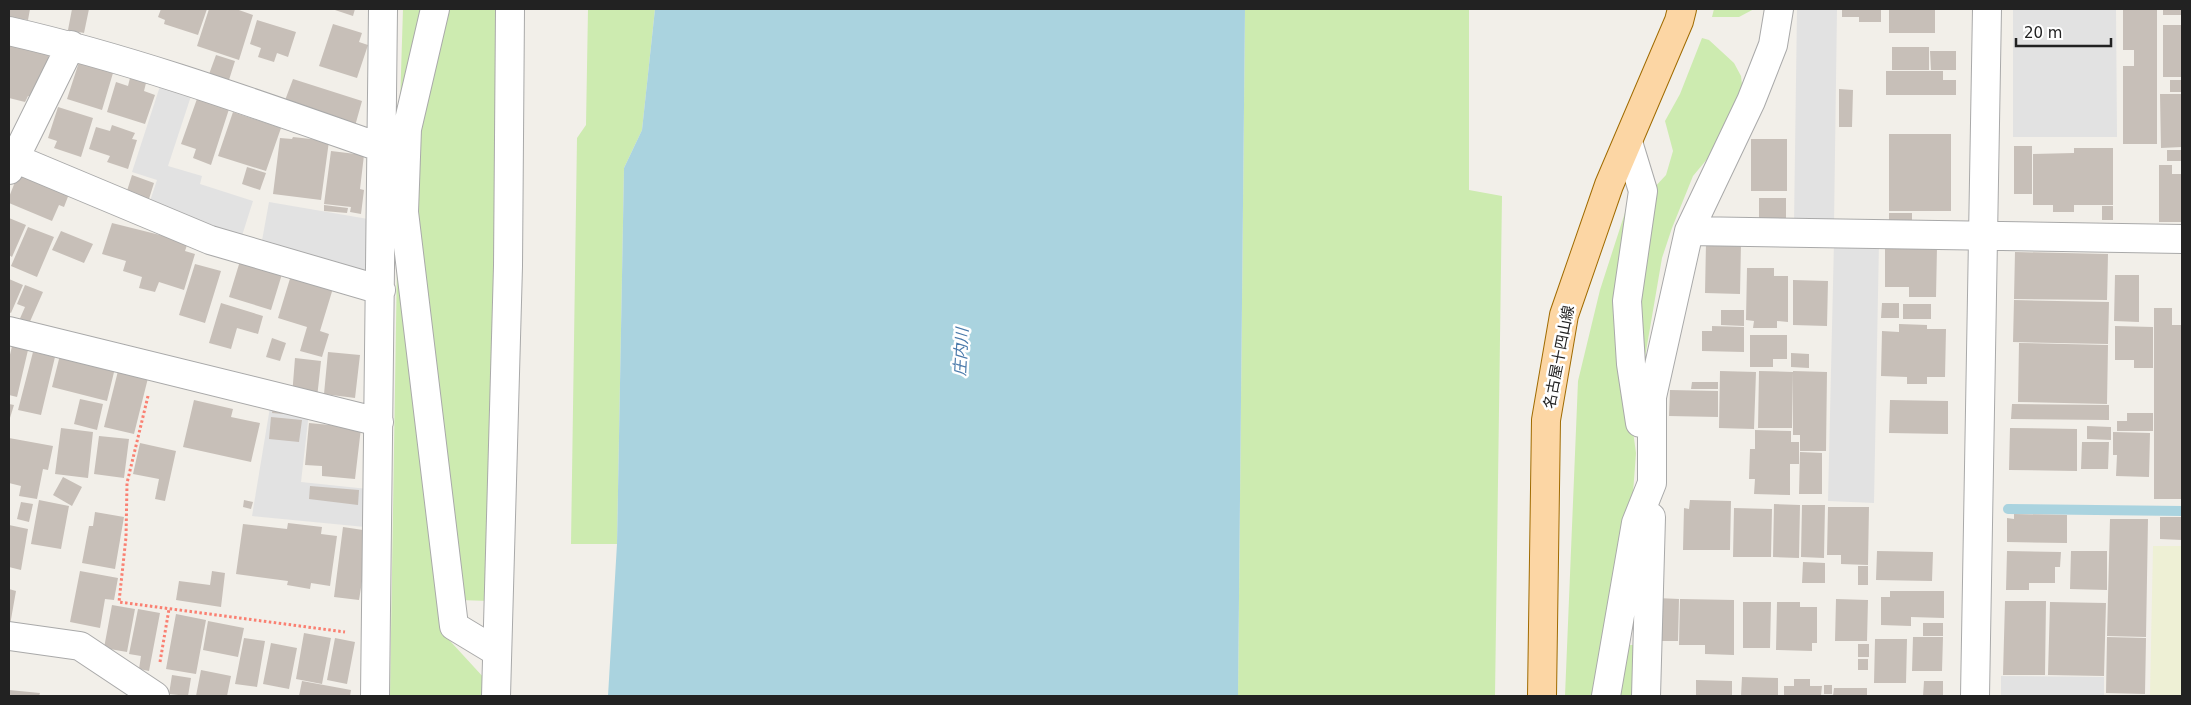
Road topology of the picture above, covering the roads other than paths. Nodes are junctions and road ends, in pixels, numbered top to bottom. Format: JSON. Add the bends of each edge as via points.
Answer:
{"nodes":[{"id":1,"x":383,"y":9,"type":"edge"},
{"id":2,"x":435,"y":9,"type":"edge"},
{"id":3,"x":510,"y":9,"type":"edge"},
{"id":4,"x":1682,"y":9,"type":"edge"},
{"id":5,"x":1779,"y":9,"type":"edge"},
{"id":6,"x":1987,"y":9,"type":"edge"},
{"id":7,"x":9,"y":31,"type":"edge"},
{"id":8,"x":71,"y":46,"type":"junction"},
{"id":9,"x":1628,"y":142,"type":"junction"},
{"id":10,"x":382,"y":148,"type":"junction"},
{"id":11,"x":11,"y":164,"type":"edge"},
{"id":12,"x":393,"y":213,"type":"junction"},
{"id":13,"x":1689,"y":231,"type":"junction"},
{"id":14,"x":1983,"y":235,"type":"junction"},
{"id":15,"x":2182,"y":239,"type":"edge"},
{"id":16,"x":381,"y":290,"type":"junction"},
{"id":17,"x":9,"y":331,"type":"edge"},
{"id":18,"x":379,"y":422,"type":"junction"},
{"id":19,"x":1652,"y":483,"type":"junction"},
{"id":20,"x":9,"y":636,"type":"edge"},
{"id":21,"x":497,"y":652,"type":"junction"},
{"id":22,"x":154,"y":696,"type":"edge"},
{"id":23,"x":375,"y":696,"type":"edge"},
{"id":24,"x":496,"y":696,"type":"edge"},
{"id":25,"x":1542,"y":696,"type":"edge"},
{"id":26,"x":1606,"y":696,"type":"edge"},
{"id":27,"x":1646,"y":696,"type":"edge"},
{"id":28,"x":1975,"y":696,"type":"edge"}],
"edges":[{"from":1,"to":10,"type":"street"},
{"from":2,"to":12,"type":"street","via":[[407,129]]},
{"from":3,"to":21,"type":"street","via":[[508,266]]},
{"from":4,"to":9,"type":"main road","name":"名古屋十四山線"},
{"from":5,"to":13,"type":"street","via":[[1774,45]]},
{"from":6,"to":14,"type":"street"},
{"from":7,"to":8,"type":"street"},
{"from":8,"to":10,"type":"street","via":[[184,79]]},
{"from":8,"to":11,"type":"street"},
{"from":9,"to":19,"type":"street","via":[[1643,191],[1627,301],[1631,364]]},
{"from":9,"to":25,"type":"main road","name":"名古屋十四山線","via":[[1609,185],[1564,315],[1546,420]]},
{"from":10,"to":12,"type":"street"},
{"from":11,"to":16,"type":"street","via":[[210,240]]},
{"from":12,"to":16,"type":"street"},
{"from":12,"to":21,"type":"street","via":[[454,626]]},
{"from":13,"to":14,"type":"street"},
{"from":13,"to":19,"type":"street","via":[[1652,397]]},
{"from":14,"to":15,"type":"street"},
{"from":14,"to":28,"type":"street"},
{"from":16,"to":18,"type":"street"},
{"from":17,"to":18,"type":"street"},
{"from":18,"to":23,"type":"street"},
{"from":19,"to":26,"type":"street","via":[[1636,523]]},
{"from":19,"to":27,"type":"street"},
{"from":20,"to":22,"type":"street","via":[[80,646]]},
{"from":21,"to":24,"type":"street"}]}
